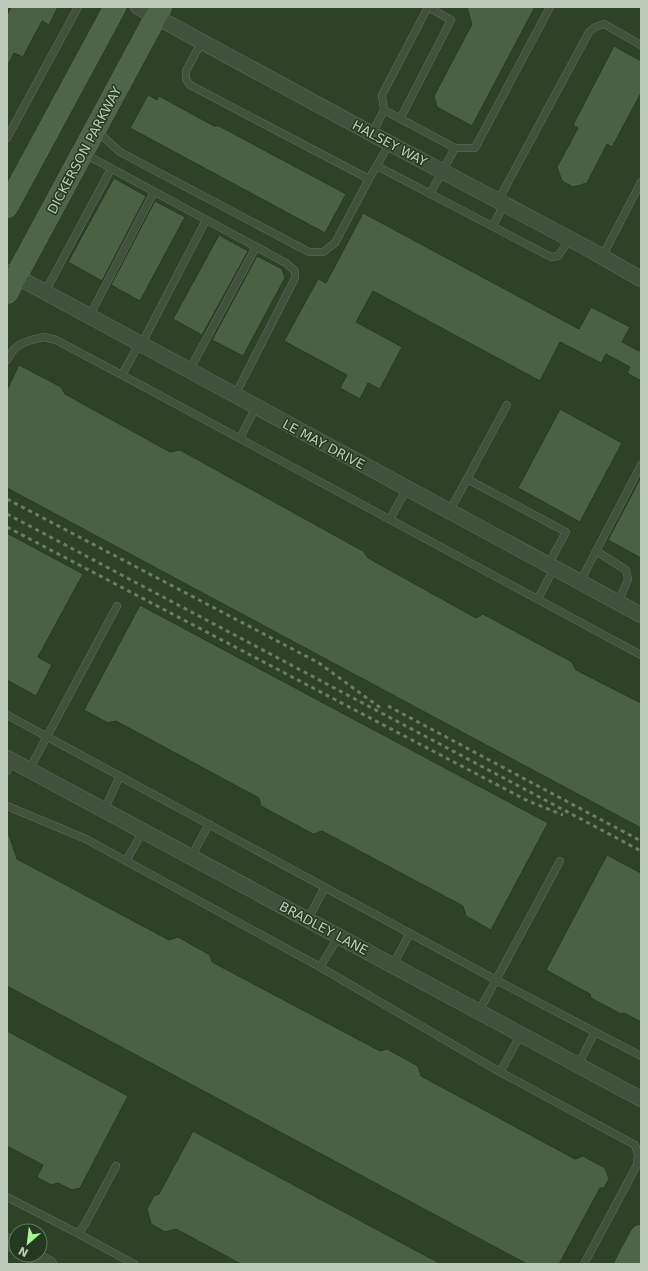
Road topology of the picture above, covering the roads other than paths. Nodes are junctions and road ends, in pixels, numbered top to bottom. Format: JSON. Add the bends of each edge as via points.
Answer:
{"nodes":[{"id":1,"x":78,"y":7,"type":"edge"},
{"id":2,"x":115,"y":7,"type":"edge"},
{"id":3,"x":550,"y":7,"type":"edge"},
{"id":4,"x":152,"y":10,"type":"edge"},
{"id":5,"x":202,"y":41,"type":"junction"},
{"id":6,"x":641,"y":44,"type":"edge"},
{"id":7,"x":384,"y":110,"type":"junction"},
{"id":8,"x":400,"y":119,"type":"junction"},
{"id":9,"x":95,"y":129,"type":"junction"},
{"id":10,"x":372,"y":134,"type":"junction"},
{"id":11,"x":7,"y":138,"type":"edge"},
{"id":12,"x":390,"y":143,"type":"junction"},
{"id":13,"x":455,"y":148,"type":"junction"},
{"id":14,"x":83,"y":153,"type":"junction"},
{"id":15,"x":377,"y":166,"type":"junction"},
{"id":16,"x":111,"y":169,"type":"junction"},
{"id":17,"x":442,"y":171,"type":"junction"},
{"id":18,"x":369,"y":179,"type":"junction"},
{"id":19,"x":641,"y":182,"type":"edge"},
{"id":20,"x":154,"y":192,"type":"junction"},
{"id":21,"x":430,"y":194,"type":"junction"},
{"id":22,"x":501,"y":203,"type":"junction"},
{"id":23,"x":7,"y":208,"type":"edge"},
{"id":24,"x":206,"y":220,"type":"junction"},
{"id":25,"x":493,"y":226,"type":"junction"},
{"id":26,"x":570,"y":240,"type":"junction"},
{"id":27,"x":256,"y":247,"type":"junction"},
{"id":28,"x":602,"y":257,"type":"junction"},
{"id":29,"x":641,"y":279,"type":"edge"},
{"id":30,"x":10,"y":280,"type":"edge"},
{"id":31,"x":45,"y":292,"type":"junction"},
{"id":32,"x":89,"y":317,"type":"junction"},
{"id":33,"x":140,"y":344,"type":"junction"},
{"id":34,"x":7,"y":360,"type":"edge"},
{"id":35,"x":189,"y":371,"type":"junction"},
{"id":36,"x":122,"y":375,"type":"junction"},
{"id":37,"x":234,"y":395,"type":"junction"},
{"id":38,"x":507,"y":405,"type":"dead end"},
{"id":39,"x":256,"y":407,"type":"junction"},
{"id":40,"x":240,"y":438,"type":"junction"},
{"id":41,"x":641,"y":465,"type":"edge"},
{"id":42,"x":467,"y":479,"type":"junction"},
{"id":43,"x":407,"y":488,"type":"junction"},
{"id":44,"x":449,"y":512,"type":"junction"},
{"id":45,"x":390,"y":520,"type":"junction"},
{"id":46,"x":596,"y":551,"type":"junction"},
{"id":47,"x":551,"y":566,"type":"junction"},
{"id":48,"x":580,"y":582,"type":"junction"},
{"id":49,"x":538,"y":599,"type":"junction"},
{"id":50,"x":618,"y":602,"type":"junction"},
{"id":51,"x":117,"y":606,"type":"dead end"},
{"id":52,"x":641,"y":615,"type":"edge"},
{"id":53,"x":641,"y":654,"type":"edge"},
{"id":54,"x":7,"y":715,"type":"edge"},
{"id":55,"x":47,"y":737,"type":"junction"},
{"id":56,"x":8,"y":763,"type":"edge"},
{"id":57,"x":29,"y":770,"type":"junction"},
{"id":58,"x":120,"y":776,"type":"junction"},
{"id":59,"x":7,"y":806,"type":"edge"},
{"id":60,"x":104,"y":810,"type":"junction"},
{"id":61,"x":209,"y":824,"type":"junction"},
{"id":62,"x":143,"y":831,"type":"junction"},
{"id":63,"x":191,"y":857,"type":"junction"},
{"id":64,"x":126,"y":861,"type":"junction"},
{"id":65,"x":560,"y":861,"type":"dead end"},
{"id":66,"x":325,"y":887,"type":"junction"},
{"id":67,"x":308,"y":919,"type":"junction"},
{"id":68,"x":410,"y":933,"type":"junction"},
{"id":69,"x":339,"y":936,"type":"junction"},
{"id":70,"x":393,"y":965,"type":"junction"},
{"id":71,"x":320,"y":967,"type":"junction"},
{"id":72,"x":496,"y":980,"type":"junction"},
{"id":73,"x":479,"y":1011,"type":"junction"},
{"id":74,"x":595,"y":1032,"type":"junction"},
{"id":75,"x":521,"y":1034,"type":"junction"},
{"id":76,"x":641,"y":1056,"type":"edge"},
{"id":77,"x":578,"y":1065,"type":"junction"},
{"id":78,"x":500,"y":1072,"type":"junction"},
{"id":79,"x":641,"y":1099,"type":"edge"},
{"id":80,"x":116,"y":1166,"type":"dead end"},
{"id":81,"x":7,"y":1197,"type":"edge"},
{"id":82,"x":77,"y":1233,"type":"junction"},
{"id":83,"x":641,"y":1236,"type":"edge"},
{"id":84,"x":134,"y":1264,"type":"edge"},
{"id":85,"x":584,"y":1264,"type":"edge"},
{"id":86,"x":626,"y":1264,"type":"edge"}],
"edges":[{"from":1,"to":11,"type":"lane"},
{"from":2,"to":23,"type":"main road"},
{"from":3,"to":13,"type":"lane","via":[[475,148]]},
{"from":4,"to":5,"type":"street","name":"HALSEY WAY"},
{"from":4,"to":9,"type":"main road","name":"DICKERSON PARKWAY"},
{"from":5,"to":10,"type":"street","name":"HALSEY WAY"},
{"from":5,"to":18,"type":"lane","via":[[186,71],[186,79],[190,85]]},
{"from":6,"to":22,"type":"lane","via":[[604,24],[589,32]]},
{"from":7,"to":8,"type":"lane"},
{"from":7,"to":8,"type":"lane","via":[[382,95],[428,7],[451,20]]},
{"from":7,"to":10,"type":"lane"},
{"from":8,"to":13,"type":"lane"},
{"from":9,"to":14,"type":"main road","name":"DICKERSON PARKWAY"},
{"from":9,"to":18,"type":"lane","via":[[120,152],[309,252],[323,252],[335,243]]},
{"from":10,"to":12,"type":"street","name":"HALSEY WAY"},
{"from":12,"to":15,"type":"lane"},
{"from":12,"to":17,"type":"street","name":"HALSEY WAY"},
{"from":13,"to":17,"type":"lane"},
{"from":14,"to":16,"type":"lane"},
{"from":14,"to":30,"type":"main road","name":"DICKERSON PARKWAY"},
{"from":15,"to":18,"type":"lane"},
{"from":15,"to":21,"type":"lane"},
{"from":16,"to":20,"type":"lane"},
{"from":16,"to":31,"type":"lane"},
{"from":17,"to":21,"type":"lane"},
{"from":17,"to":22,"type":"street","name":"HALSEY WAY"},
{"from":19,"to":28,"type":"lane"},
{"from":20,"to":24,"type":"lane"},
{"from":20,"to":32,"type":"lane"},
{"from":21,"to":25,"type":"lane"},
{"from":22,"to":25,"type":"lane"},
{"from":22,"to":26,"type":"street","name":"HALSEY WAY"},
{"from":24,"to":27,"type":"lane"},
{"from":24,"to":33,"type":"lane"},
{"from":25,"to":26,"type":"lane","via":[[551,257],[558,256]]},
{"from":26,"to":28,"type":"street","name":"HALSEY WAY"},
{"from":27,"to":35,"type":"lane"},
{"from":27,"to":37,"type":"lane","via":[[286,263],[295,271],[295,278]]},
{"from":28,"to":29,"type":"street","name":"HALSEY WAY"},
{"from":30,"to":31,"type":"street","name":"LE MAY DRIVE"},
{"from":31,"to":32,"type":"street","name":"LE MAY DRIVE"},
{"from":32,"to":33,"type":"street","name":"LE MAY DRIVE"},
{"from":33,"to":35,"type":"street","name":"LE MAY DRIVE"},
{"from":33,"to":36,"type":"lane"},
{"from":34,"to":36,"type":"lane","via":[[21,344],[44,337],[56,340]]},
{"from":35,"to":37,"type":"street","name":"LE MAY DRIVE"},
{"from":36,"to":40,"type":"lane"},
{"from":37,"to":39,"type":"street","name":"LE MAY DRIVE"},
{"from":38,"to":42,"type":"lane"},
{"from":39,"to":40,"type":"lane"},
{"from":39,"to":43,"type":"street","name":"LE MAY DRIVE"},
{"from":40,"to":45,"type":"lane"},
{"from":41,"to":46,"type":"lane"},
{"from":42,"to":44,"type":"lane"},
{"from":42,"to":47,"type":"lane","via":[[566,532]]},
{"from":43,"to":44,"type":"street","name":"LE MAY DRIVE"},
{"from":43,"to":45,"type":"lane"},
{"from":44,"to":47,"type":"street","name":"LE MAY DRIVE"},
{"from":45,"to":49,"type":"lane"},
{"from":46,"to":48,"type":"lane"},
{"from":46,"to":50,"type":"lane","via":[[626,570],[628,580]]},
{"from":47,"to":48,"type":"street","name":"LE MAY DRIVE"},
{"from":47,"to":49,"type":"lane"},
{"from":48,"to":50,"type":"street","name":"LE MAY DRIVE"},
{"from":49,"to":53,"type":"lane"},
{"from":50,"to":52,"type":"street","name":"LE MAY DRIVE"},
{"from":51,"to":55,"type":"lane"},
{"from":54,"to":55,"type":"lane"},
{"from":55,"to":57,"type":"lane"},
{"from":55,"to":58,"type":"lane"},
{"from":56,"to":57,"type":"street","name":"BRADLEY LANE"},
{"from":57,"to":60,"type":"street","name":"BRADLEY LANE"},
{"from":58,"to":60,"type":"lane"},
{"from":58,"to":61,"type":"lane"},
{"from":59,"to":64,"type":"lane","via":[[86,839]]},
{"from":60,"to":62,"type":"street","name":"BRADLEY LANE"},
{"from":61,"to":63,"type":"lane"},
{"from":61,"to":66,"type":"lane"},
{"from":62,"to":63,"type":"street","name":"BRADLEY LANE"},
{"from":62,"to":64,"type":"lane"},
{"from":63,"to":67,"type":"street","name":"BRADLEY LANE"},
{"from":64,"to":71,"type":"lane"},
{"from":65,"to":72,"type":"lane"},
{"from":66,"to":67,"type":"lane"},
{"from":66,"to":68,"type":"lane"},
{"from":67,"to":69,"type":"street","name":"BRADLEY LANE"},
{"from":68,"to":70,"type":"lane"},
{"from":68,"to":72,"type":"lane"},
{"from":69,"to":70,"type":"street","name":"BRADLEY LANE"},
{"from":69,"to":71,"type":"lane"},
{"from":70,"to":73,"type":"street","name":"BRADLEY LANE"},
{"from":71,"to":78,"type":"lane"},
{"from":72,"to":73,"type":"lane"},
{"from":72,"to":74,"type":"lane"},
{"from":73,"to":75,"type":"street","name":"BRADLEY LANE"},
{"from":74,"to":76,"type":"lane"},
{"from":74,"to":77,"type":"lane"},
{"from":75,"to":77,"type":"street","name":"BRADLEY LANE"},
{"from":75,"to":78,"type":"lane"},
{"from":77,"to":79,"type":"street","name":"BRADLEY LANE"},
{"from":78,"to":85,"type":"lane","via":[[635,1145],[637,1164]]},
{"from":80,"to":82,"type":"lane","via":[[85,1224]]},
{"from":81,"to":82,"type":"lane"},
{"from":82,"to":84,"type":"lane"},
{"from":83,"to":86,"type":"main road"}]}
